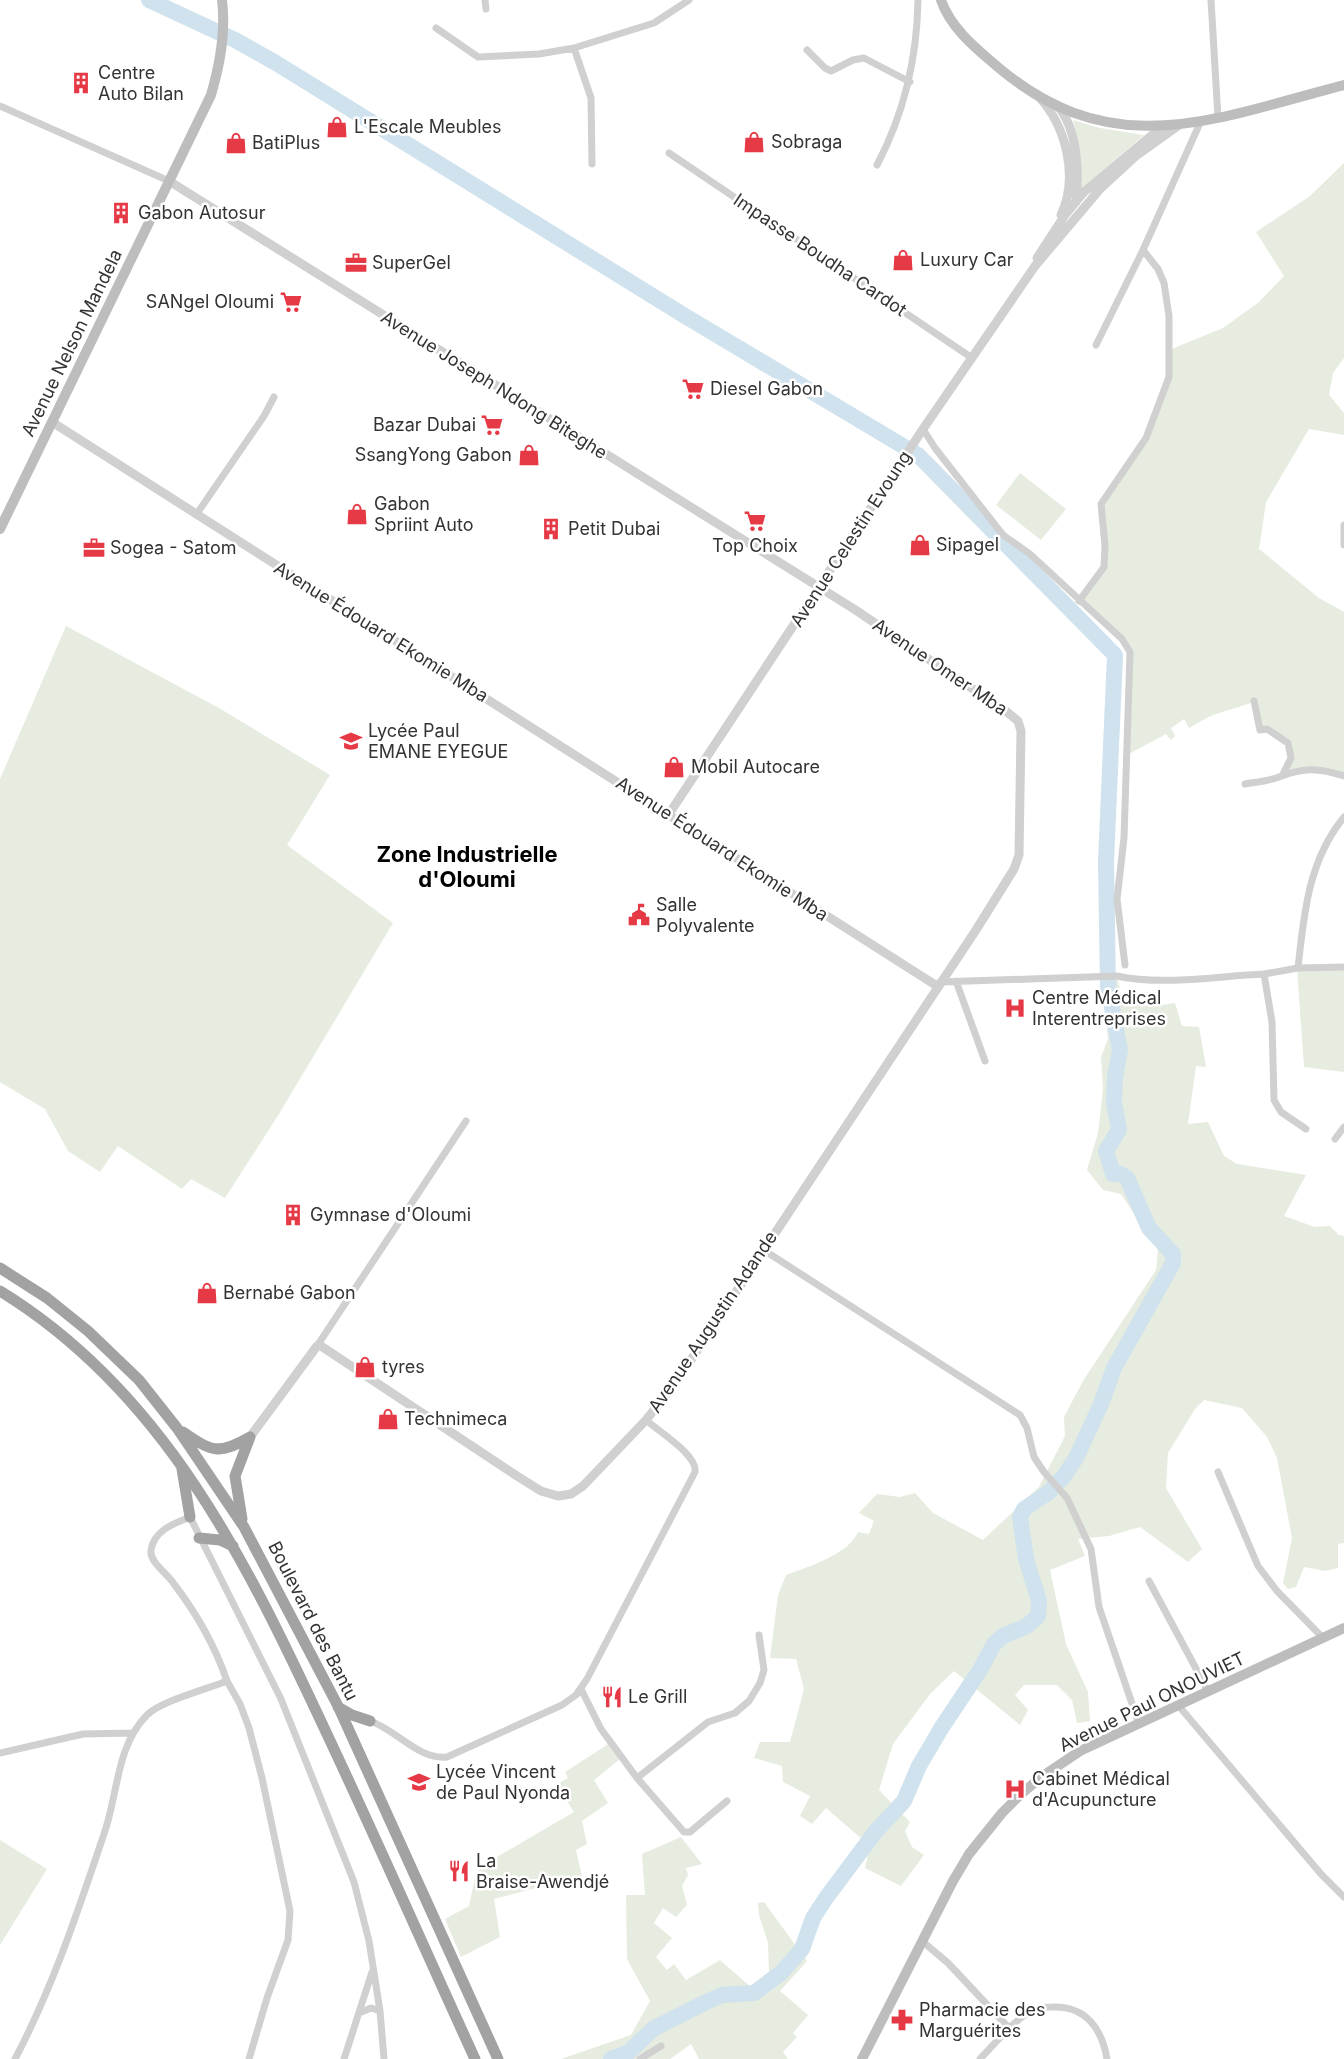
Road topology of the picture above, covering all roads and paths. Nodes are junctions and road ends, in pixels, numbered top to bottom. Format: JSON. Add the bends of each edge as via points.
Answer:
{"nodes":[{"id":1,"x":222,"y":0,"type":"edge"},
{"id":2,"x":485,"y":0,"type":"edge"},
{"id":3,"x":689,"y":0,"type":"edge"},
{"id":4,"x":918,"y":0,"type":"edge"},
{"id":5,"x":941,"y":0,"type":"edge"},
{"id":6,"x":1211,"y":0,"type":"edge"},
{"id":7,"x":486,"y":9,"type":"dead end"},
{"id":8,"x":436,"y":28,"type":"dead end"},
{"id":9,"x":574,"y":48,"type":"junction"},
{"id":10,"x":807,"y":50,"type":"dead end"},
{"id":11,"x":910,"y":82,"type":"junction"},
{"id":12,"x":1344,"y":85,"type":"edge"},
{"id":13,"x":1039,"y":97,"type":"junction"},
{"id":14,"x":1057,"y":105,"type":"junction"},
{"id":15,"x":0,"y":106,"type":"edge"},
{"id":16,"x":1218,"y":118,"type":"junction"},
{"id":17,"x":1200,"y":123,"type":"junction"},
{"id":18,"x":1179,"y":125,"type":"junction"},
{"id":19,"x":1163,"y":126,"type":"junction"},
{"id":20,"x":669,"y":153,"type":"dead end"},
{"id":21,"x":592,"y":164,"type":"dead end"},
{"id":22,"x":877,"y":165,"type":"dead end"},
{"id":23,"x":169,"y":181,"type":"junction"},
{"id":24,"x":1076,"y":200,"type":"junction"},
{"id":25,"x":1071,"y":222,"type":"junction"},
{"id":26,"x":1053,"y":233,"type":"junction"},
{"id":27,"x":1143,"y":250,"type":"junction"},
{"id":28,"x":1035,"y":266,"type":"junction"},
{"id":29,"x":1096,"y":345,"type":"dead end"},
{"id":30,"x":972,"y":358,"type":"junction"},
{"id":31,"x":274,"y":397,"type":"dead end"},
{"id":32,"x":52,"y":422,"type":"junction"},
{"id":33,"x":923,"y":429,"type":"junction"},
{"id":34,"x":196,"y":515,"type":"junction"},
{"id":35,"x":1344,"y":525,"type":"edge"},
{"id":36,"x":0,"y":530,"type":"edge"},
{"id":37,"x":1344,"y":545,"type":"edge"},
{"id":38,"x":819,"y":588,"type":"junction"},
{"id":39,"x":1079,"y":601,"type":"junction"},
{"id":40,"x":1254,"y":702,"type":"dead end"},
{"id":41,"x":1283,"y":774,"type":"junction"},
{"id":42,"x":1344,"y":776,"type":"edge"},
{"id":43,"x":1244,"y":784,"type":"dead end"},
{"id":44,"x":669,"y":814,"type":"junction"},
{"id":45,"x":1344,"y":817,"type":"edge"},
{"id":46,"x":1125,"y":965,"type":"dead end"},
{"id":47,"x":1344,"y":967,"type":"edge"},
{"id":48,"x":1298,"y":968,"type":"junction"},
{"id":49,"x":1264,"y":974,"type":"junction"},
{"id":50,"x":956,"y":981,"type":"junction"},
{"id":51,"x":938,"y":984,"type":"junction"},
{"id":52,"x":986,"y":1061,"type":"dead end"},
{"id":53,"x":466,"y":1121,"type":"dead end"},
{"id":54,"x":1344,"y":1127,"type":"edge"},
{"id":55,"x":1306,"y":1129,"type":"dead end"},
{"id":56,"x":1335,"y":1139,"type":"dead end"},
{"id":57,"x":762,"y":1249,"type":"junction"},
{"id":58,"x":0,"y":1268,"type":"edge"},
{"id":59,"x":0,"y":1291,"type":"edge"},
{"id":60,"x":317,"y":1346,"type":"junction"},
{"id":61,"x":646,"y":1420,"type":"junction"},
{"id":62,"x":177,"y":1428,"type":"junction"},
{"id":63,"x":250,"y":1437,"type":"junction"},
{"id":64,"x":181,"y":1465,"type":"junction"},
{"id":65,"x":1218,"y":1472,"type":"dead end"},
{"id":66,"x":190,"y":1517,"type":"junction"},
{"id":67,"x":244,"y":1527,"type":"junction"},
{"id":68,"x":200,"y":1538,"type":"junction"},
{"id":69,"x":233,"y":1546,"type":"junction"},
{"id":70,"x":1149,"y":1581,"type":"dead end"},
{"id":71,"x":1342,"y":1632,"type":"edge"},
{"id":72,"x":759,"y":1635,"type":"dead end"},
{"id":73,"x":1323,"y":1638,"type":"junction"},
{"id":74,"x":227,"y":1681,"type":"junction"},
{"id":75,"x":581,"y":1688,"type":"junction"},
{"id":76,"x":1208,"y":1691,"type":"junction"},
{"id":77,"x":1178,"y":1705,"type":"junction"},
{"id":78,"x":338,"y":1706,"type":"junction"},
{"id":79,"x":370,"y":1721,"type":"junction"},
{"id":80,"x":1139,"y":1724,"type":"junction"},
{"id":81,"x":132,"y":1733,"type":"junction"},
{"id":82,"x":352,"y":1739,"type":"junction"},
{"id":83,"x":0,"y":1753,"type":"edge"},
{"id":84,"x":637,"y":1778,"type":"junction"},
{"id":85,"x":727,"y":1801,"type":"dead end"},
{"id":86,"x":1344,"y":1897,"type":"edge"},
{"id":87,"x":922,"y":1941,"type":"junction"},
{"id":88,"x":374,"y":1967,"type":"junction"},
{"id":89,"x":380,"y":2011,"type":"junction"},
{"id":90,"x":358,"y":2013,"type":"junction"},
{"id":91,"x":1010,"y":2030,"type":"junction"},
{"id":92,"x":661,"y":2046,"type":"dead end"},
{"id":93,"x":498,"y":2058,"type":"edge"},
{"id":94,"x":15,"y":2059,"type":"edge"},
{"id":95,"x":249,"y":2059,"type":"edge"},
{"id":96,"x":344,"y":2059,"type":"edge"},
{"id":97,"x":384,"y":2059,"type":"edge"},
{"id":98,"x":474,"y":2059,"type":"edge"},
{"id":99,"x":640,"y":2059,"type":"edge"},
{"id":100,"x":862,"y":2059,"type":"edge"},
{"id":101,"x":980,"y":2059,"type":"edge"},
{"id":102,"x":1107,"y":2059,"type":"edge"}],
"edges":[{"from":1,"to":23,"type":"main road","name":"Avenue Nelson Mandela","via":[[221,53],[211,95]]},
{"from":2,"to":7,"type":"street"},
{"from":3,"to":9,"type":"street","via":[[654,23]]},
{"from":4,"to":11,"type":"street"},
{"from":5,"to":13,"type":"main road","via":[[951,20],[976,48],[1014,81]]},
{"from":6,"to":16,"type":"street"},
{"from":8,"to":9,"type":"street","via":[[478,57],[520,56]]},
{"from":9,"to":21,"type":"street","via":[[590,98]]},
{"from":10,"to":11,"type":"street","via":[[831,71],[864,58]]},
{"from":11,"to":22,"type":"street","via":[[895,127]]},
{"from":12,"to":16,"type":"main road"},
{"from":13,"to":14,"type":"main road"},
{"from":13,"to":26,"type":"street","via":[[1061,128],[1067,160],[1068,192]]},
{"from":14,"to":19,"type":"main road","via":[[1100,122]]},
{"from":14,"to":24,"type":"street","via":[[1071,134],[1076,164]]},
{"from":15,"to":23,"type":"street"},
{"from":16,"to":17,"type":"main road"},
{"from":17,"to":18,"type":"main road"},
{"from":17,"to":27,"type":"street"},
{"from":18,"to":19,"type":"main road"},
{"from":18,"to":25,"type":"street","via":[[1119,171]]},
{"from":19,"to":24,"type":"street"},
{"from":20,"to":30,"type":"street","name":"Impasse Boudha Cardot"},
{"from":23,"to":32,"type":"main road","name":"Avenue Nelson Mandela"},
{"from":23,"to":38,"type":"street","name":"Avenue Joseph Ndong Biteghe"},
{"from":24,"to":25,"type":"street"},
{"from":24,"to":26,"type":"street"},
{"from":25,"to":28,"type":"street"},
{"from":26,"to":28,"type":"street"},
{"from":27,"to":29,"type":"street"},
{"from":27,"to":39,"type":"street","via":[[1164,283],[1169,316],[1169,377],[1146,438],[1101,504],[1106,546],[1104,567]]},
{"from":28,"to":30,"type":"street","name":"Avenue Celestin Evoung"},
{"from":30,"to":33,"type":"street","name":"Avenue Celestin Evoung"},
{"from":31,"to":34,"type":"street"},
{"from":32,"to":34,"type":"street","name":"Avenue Édouard Ekomie Mba"},
{"from":32,"to":36,"type":"main road","name":"Avenue Nelson Mandela"},
{"from":33,"to":38,"type":"street","name":"Avenue Celestin Evoung"},
{"from":33,"to":39,"type":"street","via":[[934,448],[1003,535],[1030,554]]},
{"from":34,"to":44,"type":"street","name":"Avenue Édouard Ekomie Mba"},
{"from":35,"to":37,"type":"street"},
{"from":38,"to":44,"type":"street","name":"Avenue Celestin Evoung"},
{"from":38,"to":51,"type":"street","name":"Avenue Omer Mba","via":[[1018,721],[1022,746],[1019,855],[1014,870]]},
{"from":39,"to":46,"type":"street","via":[[1122,639],[1130,652],[1124,838],[1117,899]]},
{"from":40,"to":41,"type":"street","via":[[1260,730],[1267,728],[1288,743],[1291,758]]},
{"from":41,"to":42,"type":"street","via":[[1317,769]]},
{"from":41,"to":43,"type":"street"},
{"from":44,"to":51,"type":"street","name":"Avenue Édouard Ekomie Mba"},
{"from":45,"to":48,"type":"street","via":[[1330,837],[1305,901]]},
{"from":47,"to":48,"type":"street"},
{"from":48,"to":49,"type":"street"},
{"from":49,"to":50,"type":"street","via":[[1165,980],[1101,976]]},
{"from":49,"to":55,"type":"street","via":[[1272,1022],[1274,1100],[1281,1112]]},
{"from":50,"to":51,"type":"street"},
{"from":50,"to":52,"type":"street"},
{"from":51,"to":57,"type":"street","name":"Avenue Augustin Adande"},
{"from":53,"to":60,"type":"street"},
{"from":54,"to":56,"type":"street"},
{"from":57,"to":61,"type":"street","name":"Avenue Augustin Adande","via":[[674,1384]]},
{"from":57,"to":80,"type":"street","via":[[1020,1415],[1027,1428],[1034,1457],[1068,1498],[1091,1548],[1099,1608]]},
{"from":58,"to":62,"type":"highway","name":"Boulevard des Bantu","via":[[46,1298],[102,1344],[139,1380]]},
{"from":59,"to":64,"type":"highway","name":"Boulevard des Bantu","via":[[34,1314],[103,1371],[143,1415]]},
{"from":60,"to":61,"type":"street","name":"Avenue Augustin Adande","via":[[325,1347],[517,1476],[552,1494],[566,1496],[577,1491]]},
{"from":60,"to":63,"type":"street"},
{"from":61,"to":75,"type":"street","via":[[691,1457],[696,1472]]},
{"from":62,"to":63,"type":"highway","via":[[207,1448],[218,1450]]},
{"from":62,"to":67,"type":"highway","name":"Boulevard des Bantu"},
{"from":63,"to":67,"type":"highway","via":[[236,1476]]},
{"from":64,"to":66,"type":"highway"},
{"from":64,"to":69,"type":"highway","name":"Boulevard des Bantu"},
{"from":65,"to":73,"type":"street","via":[[1258,1566],[1277,1592]]},
{"from":66,"to":68,"type":"street"},
{"from":66,"to":74,"type":"street","via":[[158,1535],[151,1556],[174,1582],[202,1625]]},
{"from":67,"to":78,"type":"highway","name":"Boulevard des Bantu"},
{"from":68,"to":69,"type":"highway","via":[[220,1540]]},
{"from":68,"to":88,"type":"street","via":[[298,1737],[358,1894]]},
{"from":69,"to":98,"type":"highway","name":"Boulevard des Bantu","via":[[288,1651],[362,1808]]},
{"from":70,"to":76,"type":"street"},
{"from":71,"to":73,"type":"main road","name":"Avenue Paul ONOUVIET"},
{"from":72,"to":84,"type":"street","via":[[764,1670],[748,1701],[735,1713],[708,1722]]},
{"from":73,"to":76,"type":"main road","name":"Avenue Paul ONOUVIET"},
{"from":74,"to":81,"type":"street","via":[[156,1708]]},
{"from":74,"to":95,"type":"street","via":[[249,1728],[290,1911],[288,1940]]},
{"from":75,"to":79,"type":"street","via":[[562,1705],[447,1758],[427,1755],[392,1731]]},
{"from":75,"to":84,"type":"street","via":[[601,1729]]},
{"from":76,"to":77,"type":"main road","name":"Avenue Paul ONOUVIET"},
{"from":77,"to":80,"type":"main road","name":"Avenue Paul ONOUVIET"},
{"from":77,"to":86,"type":"street"},
{"from":78,"to":79,"type":"highway"},
{"from":78,"to":82,"type":"highway","name":"Boulevard des Bantu"},
{"from":79,"to":82,"type":"highway","via":[[358,1727]]},
{"from":80,"to":87,"type":"main road","name":"Avenue Paul ONOUVIET","via":[[1061,1763],[1002,1813],[969,1854]]},
{"from":81,"to":83,"type":"street","via":[[83,1734]]},
{"from":81,"to":94,"type":"street","via":[[106,1831],[70,1935]]},
{"from":82,"to":93,"type":"highway","name":"Boulevard des Bantu"},
{"from":84,"to":85,"type":"street","via":[[687,1833]]},
{"from":87,"to":91,"type":"street","via":[[948,1963]]},
{"from":87,"to":100,"type":"main road","name":"Avenue Paul ONOUVIET"},
{"from":88,"to":89,"type":"street"},
{"from":88,"to":90,"type":"street"},
{"from":89,"to":90,"type":"street","via":[[371,2008]]},
{"from":89,"to":97,"type":"street"},
{"from":90,"to":96,"type":"street"},
{"from":91,"to":101,"type":"street"},
{"from":91,"to":102,"type":"street","via":[[1034,2010],[1070,2008],[1094,2024]]},
{"from":92,"to":99,"type":"street"}]}
